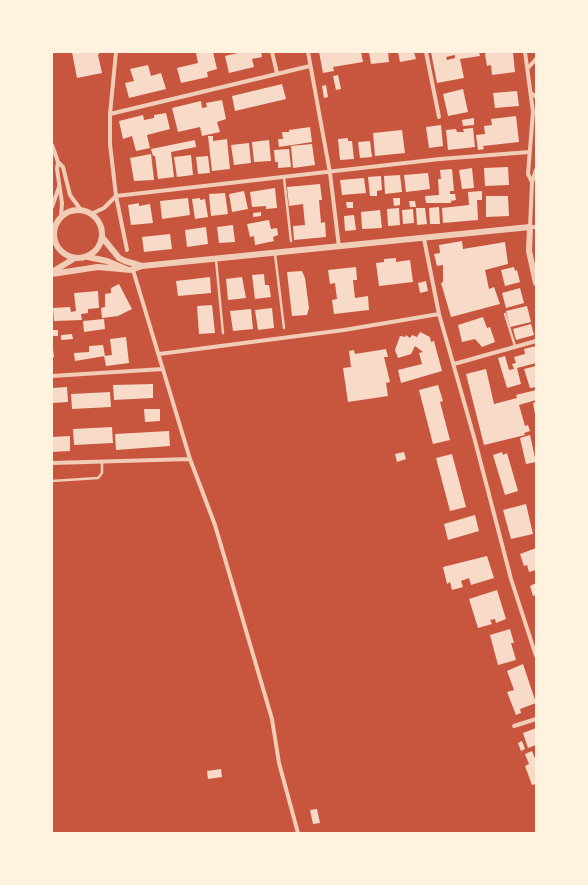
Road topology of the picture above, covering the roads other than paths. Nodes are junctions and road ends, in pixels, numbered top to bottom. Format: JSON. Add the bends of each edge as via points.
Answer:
{"nodes":[{"id":1,"x":116,"y":52,"type":"edge"},
{"id":2,"x":272,"y":52,"type":"edge"},
{"id":3,"x":308,"y":52,"type":"edge"},
{"id":4,"x":426,"y":52,"type":"edge"},
{"id":5,"x":525,"y":52,"type":"edge"},
{"id":6,"x":536,"y":59,"type":"edge"},
{"id":7,"x":310,"y":66,"type":"junction"},
{"id":8,"x":528,"y":68,"type":"junction"},
{"id":9,"x":277,"y":73,"type":"junction"},
{"id":10,"x":531,"y":93,"type":"junction"},
{"id":11,"x":536,"y":97,"type":"edge"},
{"id":12,"x":110,"y":114,"type":"junction"},
{"id":13,"x":440,"y":117,"type":"dead end"},
{"id":14,"x":52,"y":145,"type":"edge"},
{"id":15,"x":530,"y":152,"type":"junction"},
{"id":16,"x":58,"y":162,"type":"junction"},
{"id":17,"x":536,"y":170,"type":"edge"},
{"id":18,"x":330,"y":173,"type":"junction"},
{"id":19,"x":284,"y":178,"type":"junction"},
{"id":20,"x":532,"y":182,"type":"junction"},
{"id":21,"x":60,"y":184,"type":"junction"},
{"id":22,"x":116,"y":196,"type":"junction"},
{"id":23,"x":52,"y":207,"type":"edge"},
{"id":24,"x":81,"y":210,"type":"junction"},
{"id":25,"x":91,"y":214,"type":"junction"},
{"id":26,"x":61,"y":217,"type":"junction"},
{"id":27,"x":533,"y":227,"type":"edge"},
{"id":28,"x":53,"y":234,"type":"edge"},
{"id":29,"x":102,"y":237,"type":"junction"},
{"id":30,"x":424,"y":238,"type":"junction"},
{"id":31,"x":291,"y":241,"type":"dead end"},
{"id":32,"x":339,"y":247,"type":"junction"},
{"id":33,"x":127,"y":250,"type":"dead end"},
{"id":34,"x":275,"y":254,"type":"junction"},
{"id":35,"x":88,"y":257,"type":"junction"},
{"id":36,"x":75,"y":258,"type":"junction"},
{"id":37,"x":216,"y":260,"type":"junction"},
{"id":38,"x":142,"y":266,"type":"junction"},
{"id":39,"x":130,"y":270,"type":"junction"},
{"id":40,"x":52,"y":273,"type":"edge"},
{"id":41,"x":536,"y":283,"type":"edge"},
{"id":42,"x":439,"y":314,"type":"junction"},
{"id":43,"x":505,"y":314,"type":"dead end"},
{"id":44,"x":284,"y":328,"type":"dead end"},
{"id":45,"x":223,"y":333,"type":"dead end"},
{"id":46,"x":536,"y":341,"type":"edge"},
{"id":47,"x":515,"y":347,"type":"junction"},
{"id":48,"x":159,"y":354,"type":"junction"},
{"id":49,"x":454,"y":364,"type":"junction"},
{"id":50,"x":163,"y":369,"type":"junction"},
{"id":51,"x":52,"y":376,"type":"edge"},
{"id":52,"x":190,"y":459,"type":"junction"},
{"id":53,"x":102,"y":461,"type":"junction"},
{"id":54,"x":52,"y":463,"type":"edge"},
{"id":55,"x":52,"y":481,"type":"edge"},
{"id":56,"x":536,"y":656,"type":"edge"},
{"id":57,"x":536,"y":719,"type":"edge"},
{"id":58,"x":514,"y":726,"type":"dead end"},
{"id":59,"x":298,"y":833,"type":"edge"}],
"edges":[{"from":1,"to":12,"type":"street"},
{"from":2,"to":9,"type":"street"},
{"from":3,"to":7,"type":"street"},
{"from":4,"to":13,"type":"street"},
{"from":5,"to":8,"type":"street"},
{"from":6,"to":8,"type":"street"},
{"from":7,"to":9,"type":"street"},
{"from":7,"to":18,"type":"street"},
{"from":8,"to":10,"type":"street"},
{"from":9,"to":12,"type":"street"},
{"from":10,"to":11,"type":"street"},
{"from":10,"to":15,"type":"street","via":[[533,114]]},
{"from":12,"to":22,"type":"street","via":[[110,144]]},
{"from":14,"to":16,"type":"street"},
{"from":15,"to":18,"type":"street"},
{"from":15,"to":20,"type":"street","via":[[528,174]]},
{"from":16,"to":21,"type":"street"},
{"from":16,"to":24,"type":"street","via":[[63,167],[70,195]]},
{"from":17,"to":20,"type":"street"},
{"from":18,"to":19,"type":"street"},
{"from":18,"to":32,"type":"street"},
{"from":19,"to":22,"type":"street"},
{"from":19,"to":31,"type":"lane"},
{"from":20,"to":27,"type":"street"},
{"from":21,"to":23,"type":"street"},
{"from":21,"to":26,"type":"street"},
{"from":22,"to":25,"type":"street","via":[[104,208]]},
{"from":22,"to":33,"type":"street"},
{"from":24,"to":25,"type":"street"},
{"from":24,"to":26,"type":"street","via":[[71,211]]},
{"from":25,"to":29,"type":"street","via":[[101,225]]},
{"from":26,"to":28,"type":"street"},
{"from":27,"to":30,"type":"street"},
{"from":27,"to":41,"type":"street","via":[[529,251]]},
{"from":28,"to":36,"type":"street","via":[[60,250]]},
{"from":29,"to":35,"type":"street","via":[[98,249]]},
{"from":29,"to":38,"type":"street","via":[[119,258]]},
{"from":30,"to":32,"type":"street"},
{"from":30,"to":42,"type":"street"},
{"from":32,"to":34,"type":"street"},
{"from":34,"to":37,"type":"street"},
{"from":34,"to":44,"type":"lane"},
{"from":35,"to":36,"type":"street"},
{"from":35,"to":39,"type":"street"},
{"from":36,"to":40,"type":"street"},
{"from":37,"to":38,"type":"street"},
{"from":37,"to":45,"type":"lane"},
{"from":38,"to":39,"type":"street"},
{"from":39,"to":40,"type":"street","via":[[98,267]]},
{"from":39,"to":48,"type":"street"},
{"from":42,"to":48,"type":"street","via":[[344,330]]},
{"from":42,"to":49,"type":"street"},
{"from":43,"to":47,"type":"lane"},
{"from":46,"to":47,"type":"street"},
{"from":47,"to":49,"type":"street"},
{"from":48,"to":50,"type":"street"},
{"from":49,"to":56,"type":"street","via":[[511,578]]},
{"from":50,"to":51,"type":"street"},
{"from":50,"to":52,"type":"street"},
{"from":52,"to":53,"type":"street"},
{"from":52,"to":59,"type":"street","via":[[214,525],[272,719],[279,762]]},
{"from":53,"to":54,"type":"street"},
{"from":53,"to":55,"type":"lane","via":[[102,473],[98,478]]},
{"from":57,"to":58,"type":"street"}]}
